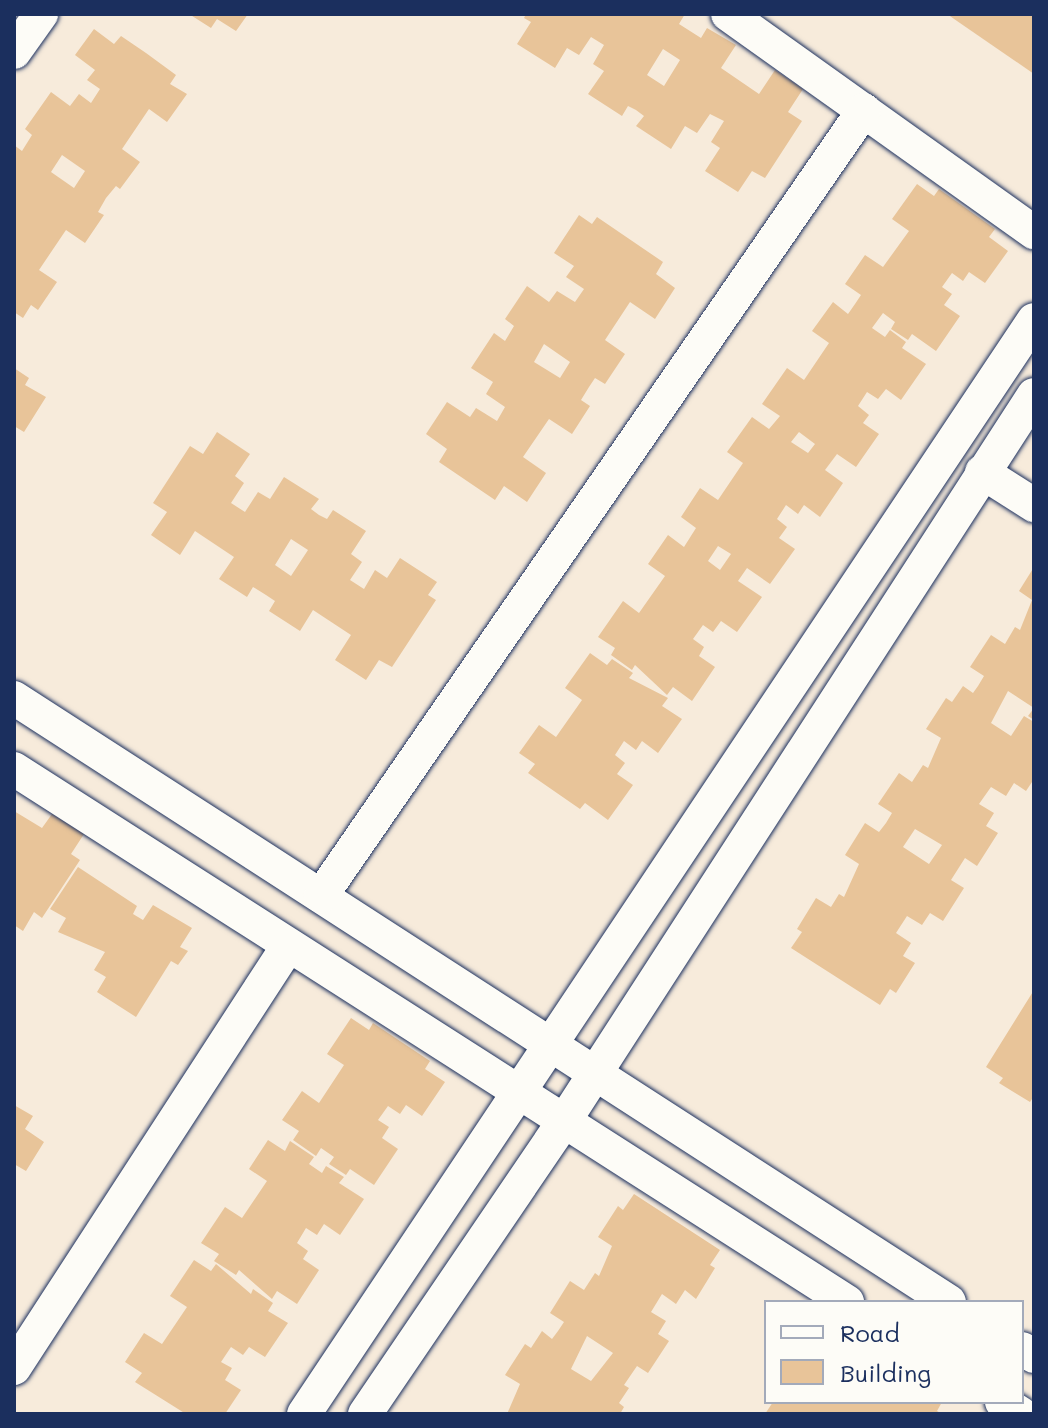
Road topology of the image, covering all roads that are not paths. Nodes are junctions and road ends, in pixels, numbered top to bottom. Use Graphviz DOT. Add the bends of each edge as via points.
graph roads {
  1 [pos="41,14"];
  2 [pos="728,14"];
  3 [pos="14,52"];
  4 [pos="864,110"];
  5 [pos="1034,232"];
  6 [pos="1034,320"];
  7 [pos="1030,409"];
  8 [pos="982,472"];
  9 [pos="1034,505"];
  10 [pos="14,698"];
  11 [pos="14,769"];
  12 [pos="321,896"];
  13 [pos="288,946"];
  14 [pos="548,1047"];
  15 [pos="593,1077"];
  16 [pos="519,1096"];
  17 [pos="563,1123"];
  18 [pos="844,1300"];
  19 [pos="946,1300"];
  20 [pos="14,1368"];
  21 [pos="304,1414"];
  22 [pos="365,1414"];
  1 -- 3 [label="street"];
  2 -- 4 [label="street"];
  4 -- 5 [label="street"];
  4 -- 12 [label="street"];
  6 -- 14 [label="street"];
  7 -- 8 [label="street"];
  8 -- 9 [label="street"];
  8 -- 15 [label="street"];
  10 -- 12 [label="street"];
  11 -- 13 [label="street"];
  12 -- 14 [label="street"];
  13 -- 16 [label="street"];
  13 -- 20 [label="street"];
  14 -- 15 [label="street"];
  14 -- 16 [label="street"];
  15 -- 17 [label="street"];
  15 -- 19 [label="street"];
  16 -- 17 [label="street"];
  16 -- 21 [label="street"];
  17 -- 18 [label="street"];
  17 -- 22 [label="street"];
}
